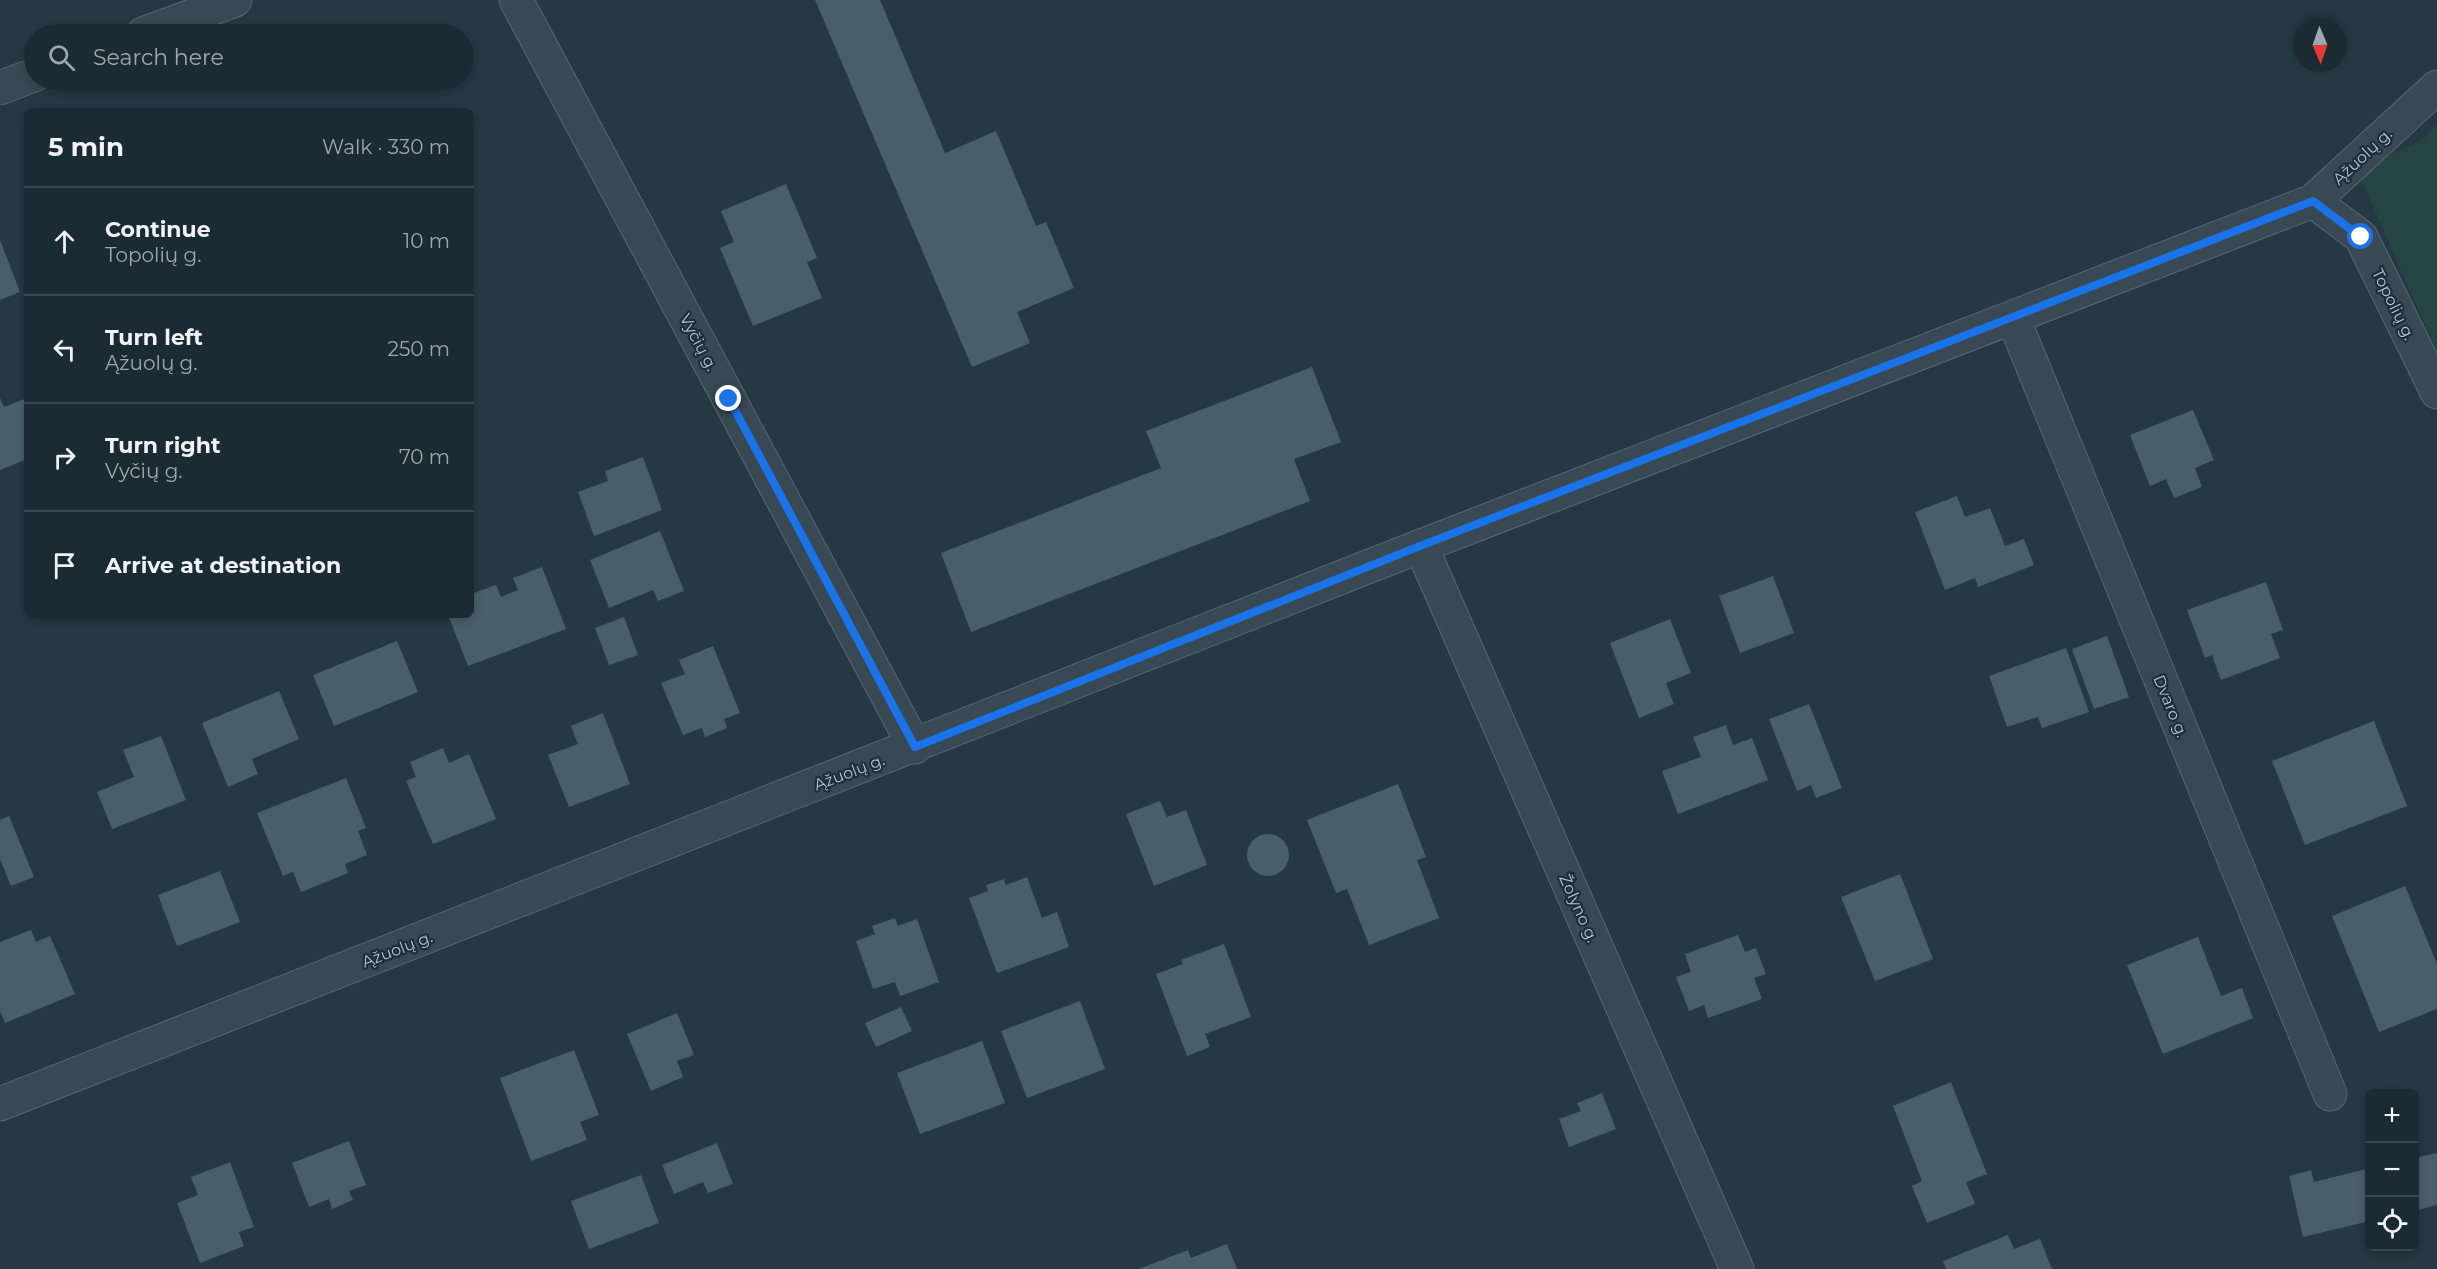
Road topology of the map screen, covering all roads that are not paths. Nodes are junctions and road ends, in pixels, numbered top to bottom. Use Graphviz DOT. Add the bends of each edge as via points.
graph roads {
  1 [pos="235,0"];
  2 [pos="516,0"];
  3 [pos="170,24"];
  4 [pos="24,79"];
  5 [pos="2437,87"];
  6 [pos="0,88"];
  7 [pos="2313,201"];
  8 [pos="2013,318"];
  9 [pos="2437,392"];
  10 [pos="1420,546"];
  11 [pos="915,747"];
  12 [pos="2330,1094"];
  13 [pos="0,1104"];
  14 [pos="1737,1269"];
  1 -- 3 [label="street"];
  2 -- 11 [label="street, Vyčių g."];
  4 -- 6 [label="street"];
  5 -- 7 [label="street, Ąžuolų g."];
  7 -- 8 [label="street, Ąžuolų g."];
  7 -- 9 [label="street, Topolių g." via="2361,237"];
  8 -- 10 [label="street, Ąžuolų g."];
  8 -- 12 [label="street, Dvaro g."];
  10 -- 11 [label="street, Ąžuolų g."];
  10 -- 14 [label="street, Žolyno g."];
  11 -- 13 [label="street, Ąžuolų g."];
}
